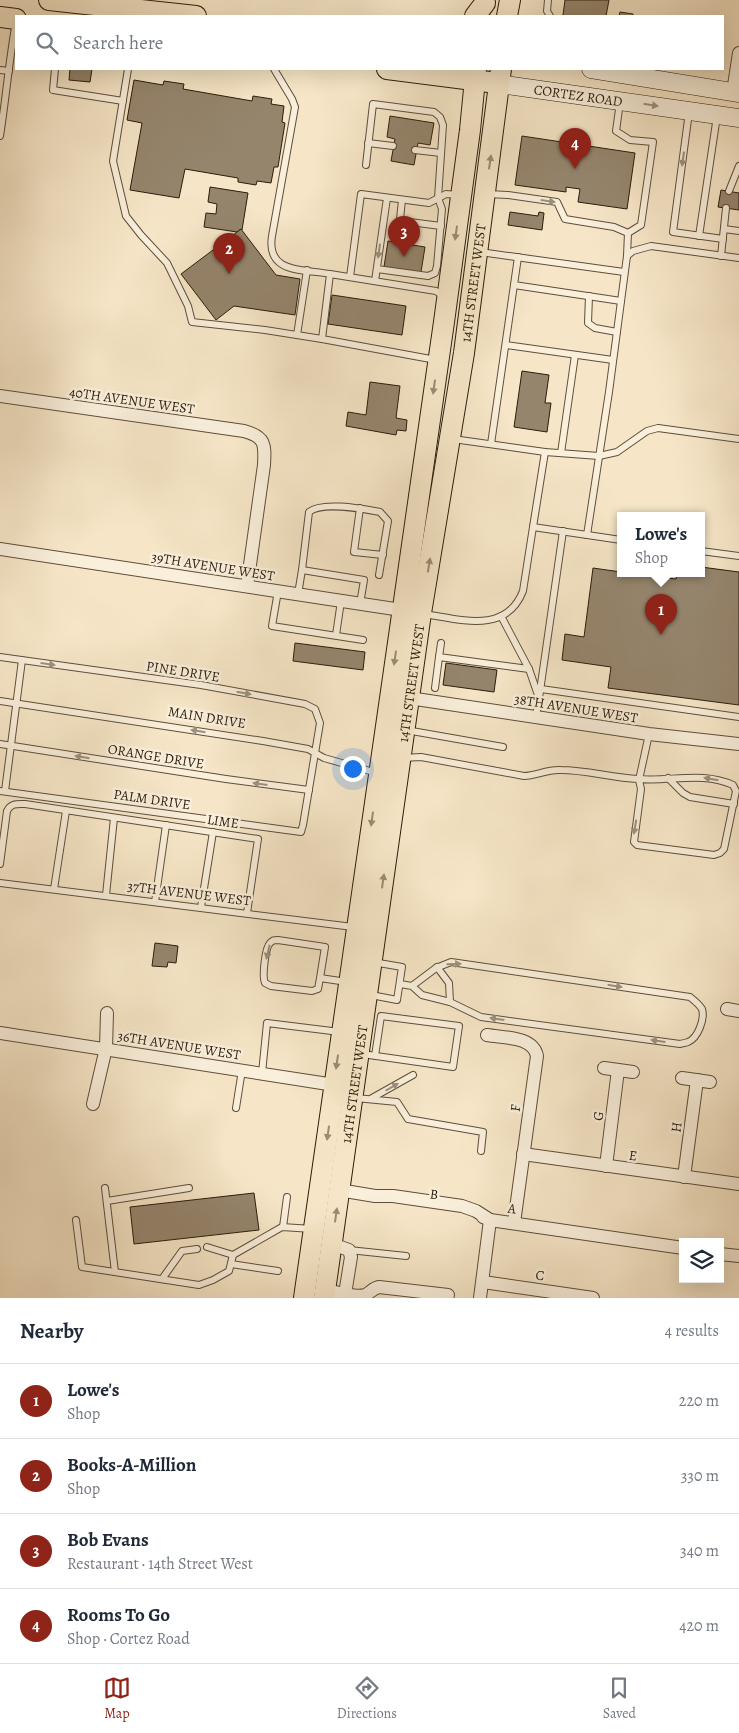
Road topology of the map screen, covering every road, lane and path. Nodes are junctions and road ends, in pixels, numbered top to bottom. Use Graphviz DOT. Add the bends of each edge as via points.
graph roads {
  1 [pos="49,0"];
  2 [pos="510,0"];
  3 [pos="548,0"];
  4 [pos="190,15"];
  5 [pos="507,15"];
  6 [pos="549,15"];
  7 [pos="0,17"];
  8 [pos="15,21"];
  9 [pos="15,28"];
  10 [pos="739,57"];
  11 [pos="0,70"];
  12 [pos="54,70"];
  13 [pos="128,70"];
  14 [pos="275,70"];
  15 [pos="402,70"];
  16 [pos="597,70"];
  17 [pos="9,71"];
  18 [pos="476,75"];
  19 [pos="500,76"];
  20 [pos="736,93"];
  21 [pos="123,100"];
  22 [pos="620,101"];
  23 [pos="690,111"];
  24 [pos="717,115"];
  25 [pos="739,118"];
  26 [pos="0,136"];
  27 [pos="368,143"];
  28 [pos="393,146"];
  29 [pos="416,150"];
  30 [pos="441,153"];
  31 [pos="366,165"];
  32 [pos="739,166"];
  33 [pos="729,191"];
  34 [pos="486,194"];
  35 [pos="461,196"];
  36 [pos="387,198"];
  37 [pos="438,198"];
  38 [pos="402,200"];
  39 [pos="726,208"];
  40 [pos="441,226"];
  41 [pos="724,229"];
  42 [pos="739,231"];
  43 [pos="628,233"];
  44 [pos="699,236"];
  45 [pos="722,239"];
  46 [pos="478,252"];
  47 [pos="627,256"];
  48 [pos="721,256"];
  49 [pos="518,257"];
  50 [pos="739,258"];
  51 [pos="377,269"];
  52 [pos="307,270"];
  53 [pos="624,272"];
  54 [pos="330,274"];
  55 [pos="350,277"];
  56 [pos="375,281"];
  57 [pos="514,285"];
  58 [pos="589,296"];
  59 [pos="446,298"];
  60 [pos="621,300"];
  61 [pos="617,332"];
  62 [pos="296,334"];
  63 [pos="322,339"];
  64 [pos="506,345"];
  65 [pos="575,355"];
  66 [pos="438,360"];
  67 [pos="613,360"];
  68 [pos="0,396"];
  69 [pos="455,407"];
  70 [pos="450,438"];
  71 [pos="739,439"];
  72 [pos="491,444"];
  73 [pos="545,452"];
  74 [pos="561,453"];
  75 [pos="599,456"];
  76 [pos="360,508"];
  77 [pos="533,527"];
  78 [pos="563,531"];
  79 [pos="587,535"];
  80 [pos="617,539"];
  81 [pos="0,549"];
  82 [pos="705,552"];
  83 [pos="383,555"];
  84 [pos="739,556"];
  85 [pos="302,570"];
  86 [pos="379,575"];
  87 [pos="247,586"];
  88 [pos="278,591"];
  89 [pos="298,594"];
  90 [pos="341,601"];
  91 [pos="360,604"];
  92 [pos="412,612"];
  93 [pos="501,616"];
  94 [pos="336,635"];
  95 [pos="363,640"];
  96 [pos="440,643"];
  97 [pos="0,657"];
  98 [pos="439,658"];
  99 [pos="22,660"];
  100 [pos="529,669"];
  101 [pos="435,688"];
  102 [pos="541,689"];
  103 [pos="409,698"];
  104 [pos="540,698"];
  105 [pos="0,701"];
  106 [pos="16,703"];
  107 [pos="536,717"];
  108 [pos="739,717"];
  109 [pos="405,730"];
  110 [pos="649,734"];
  111 [pos="0,744"];
  112 [pos="739,744"];
  113 [pos="11,746"];
  114 [pos="504,747"];
  115 [pos="314,753"];
  116 [pos="401,758"];
  117 [pos="378,773"];
  118 [pos="668,778"];
  119 [pos="639,780"];
  120 [pos="309,790"];
  121 [pos="2,791"];
  122 [pos="734,804"];
  123 [pos="66,811"];
  124 [pos="114,818"];
  125 [pos="166,825"];
  126 [pos="2,831"];
  127 [pos="213,832"];
  128 [pos="301,832"];
  129 [pos="0,864"];
  130 [pos="0,883"];
  131 [pos="54,889"];
  132 [pos="106,896"];
  133 [pos="155,902"];
  134 [pos="201,907"];
  135 [pos="247,913"];
  136 [pos="366,928"];
  137 [pos="372,962"];
  138 [pos="437,967"];
  139 [pos="320,978"];
  140 [pos="348,982"];
  141 [pos="400,984"];
  142 [pos="412,986"];
  143 [pos="367,995"];
  144 [pos="450,1002"];
  145 [pos="107,1013"];
  146 [pos="342,1032"];
  147 [pos="0,1033"];
  148 [pos="487,1035"];
  149 [pos="106,1048"];
  150 [pos="367,1055"];
  151 [pos="432,1065"];
  152 [pos="604,1068"];
  153 [pos="423,1069"];
  154 [pos="242,1070"];
  155 [pos="618,1070"];
  156 [pos="633,1072"];
  157 [pos="262,1073"];
  158 [pos="413,1075"];
  159 [pos="682,1078"];
  160 [pos="353,1092"];
  161 [pos="92,1104"];
  162 [pos="236,1108"];
  163 [pos="481,1152"];
  164 [pos="524,1154"];
  165 [pos="606,1166"];
  166 [pos="684,1177"];
  167 [pos="739,1184"];
  168 [pos="105,1188"];
  169 [pos="189,1188"];
  170 [pos="339,1190"];
  171 [pos="287,1197"];
  172 [pos="107,1201"];
  173 [pos="76,1220"];
  174 [pos="490,1220"];
  175 [pos="514,1223"];
  176 [pos="283,1227"];
  177 [pos="313,1229"];
  178 [pos="207,1247"];
  179 [pos="341,1247"];
  180 [pos="679,1247"];
  181 [pos="197,1249"];
  182 [pos="724,1254"];
  183 [pos="233,1255"];
  184 [pos="406,1256"];
  185 [pos="739,1256"];
  186 [pos="231,1264"];
  187 [pos="278,1271"];
  188 [pos="116,1272"];
  189 [pos="162,1279"];
  190 [pos="483,1282"];
  191 [pos="325,1294"];
  192 [pos="345,1294"];
  193 [pos="448,1295"];
  194 [pos="304,1298"];
  195 [pos="480,1298"];
  196 [pos="594,1298"];
  1 -- 4 [label="main road" via="135,6"];
  2 -- 5 [label="main road"];
  3 -- 6 [label="lane"];
  7 -- 8 [label="main road"];
  9 -- 17 [label="lane"];
  10 -- 20 [label="street"];
  11 -- 17 [label="lane"];
  12 -- 21 [label="lane" via="53,90"];
  13 -- 21 [label="lane"];
  14 -- 52 [label="lane" via="295,107 271,250 275,260 283,266"];
  15 -- 18 [label="main road, CORTEZ ROAD"];
  16 -- 20 [label="main road, CORTEZ ROAD"];
  17 -- 26 [label="lane"];
  18 -- 19 [label="main road, CORTEZ ROAD"];
  18 -- 35 [label="main road, 14TH STREET WEST"];
  19 -- 22 [label="main road, CORTEZ ROAD"];
  34 -- 19 [label="main road, 14TH STREET WEST, one-way"];
  21 -- 62 [label="lane" via="114,161 126,216 167,263 188,306 192,322"];
  22 -- 23 [label="main road, CORTEZ ROAD, one-way"];
  22 -- 43 [label="lane" via="616,131 630,140 653,142 641,225"];
  23 -- 24 [label="main road, CORTEZ ROAD"];
  23 -- 44 [label="lane, one-way" via="673,232"];
  24 -- 25 [label="main road, CORTEZ ROAD"];
  24 -- 44 [label="lane"];
  27 -- 28 [label="lane"];
  27 -- 30 [label="lane" via="373,104 434,112 443,125"];
  27 -- 31 [label="lane"];
  29 -- 30 [label="lane"];
  30 -- 37 [label="lane"];
  32 -- 33 [label="lane"];
  34 -- 43 [label="lane, one-way" via="557,202 565,219"];
  34 -- 46 [label="main road, 14TH STREET WEST"];
  35 -- 37 [label="lane" via="446,194"];
  35 -- 59 [label="main road, 14TH STREET WEST, one-way"];
  36 -- 38 [label="lane"];
  36 -- 51 [label="lane, one-way"];
  36 -- 55 [label="lane" via="361,194"];
  37 -- 38 [label="lane" via="428,203"];
  37 -- 40 [label="lane" via="442,209"];
  38 -- 40 [label="lane" via="400,219"];
  39 -- 41 [label="lane"];
  40 -- 51 [label="lane" via="435,273 428,276"];
  41 -- 42 [label="lane"];
  41 -- 45 [label="lane"];
  43 -- 47 [label="lane"];
  44 -- 45 [label="lane"];
  45 -- 48 [label="lane"];
  46 -- 49 [label="lane"];
  46 -- 69 [label="main road, 14TH STREET WEST"];
  47 -- 48 [label="lane" via="638,248 651,246"];
  47 -- 53 [label="lane"];
  48 -- 50 [label="lane"];
  49 -- 53 [label="lane"];
  49 -- 57 [label="lane"];
  51 -- 56 [label="lane"];
  52 -- 54 [label="lane"];
  52 -- 62 [label="lane"];
  53 -- 60 [label="lane"];
  54 -- 55 [label="lane"];
  54 -- 63 [label="lane"];
  55 -- 56 [label="lane"];
  56 -- 59 [label="lane" via="436,291"];
  57 -- 58 [label="lane"];
  57 -- 64 [label="lane"];
  58 -- 60 [label="lane"];
  58 -- 61 [label="lane" via="588,323 595,328"];
  59 -- 66 [label="main road, 14TH STREET WEST"];
  59 -- 69 [label="main road" via="459,312"];
  60 -- 61 [label="lane"];
  61 -- 67 [label="lane"];
  62 -- 63 [label="lane"];
  63 -- 66 [label="lane"];
  64 -- 65 [label="lane"];
  64 -- 72 [label="lane"];
  65 -- 67 [label="lane"];
  65 -- 74 [label="lane"];
  66 -- 92 [label="main road, 14TH STREET WEST, one-way"];
  67 -- 75 [label="lane"];
  68 -- 87 [label="street, 40TH AVENUE WEST" via="244,431 259,437 264,445 264,465"];
  69 -- 70 [label="main road, 14TH STREET WEST"];
  70 -- 72 [label="lane"];
  92 -- 70 [label="main road, 14TH STREET WEST, one-way"];
  71 -- 75 [label="lane" via="658,428 647,431 617,452"];
  72 -- 73 [label="lane"];
  73 -- 74 [label="lane"];
  73 -- 77 [label="lane"];
  74 -- 75 [label="lane"];
  75 -- 79 [label="lane"];
  76 -- 83 [label="lane" via="380,512 388,520"];
  76 -- 83 [label="lane" via="354,552"];
  76 -- 85 [label="lane" via="317,506 309,512"];
  77 -- 78 [label="lane"];
  77 -- 93 [label="lane" via="523,591 516,604"];
  78 -- 79 [label="lane"];
  78 -- 102 [label="lane"];
  79 -- 80 [label="lane"];
  81 -- 87 [label="street, 39TH AVENUE WEST"];
  82 -- 84 [label="lane"];
  83 -- 86 [label="lane"];
  85 -- 89 [label="lane"];
  85 -- 91 [label="lane" via="364,580"];
  87 -- 88 [label="street, 39TH AVENUE WEST"];
  88 -- 89 [label="street, 39TH AVENUE WEST"];
  88 -- 94 [label="lane" via="272,626"];
  89 -- 90 [label="street, 39TH AVENUE WEST"];
  90 -- 91 [label="street, 39TH AVENUE WEST"];
  90 -- 94 [label="lane"];
  91 -- 92 [label="street, 39TH AVENUE WEST"];
  92 -- 93 [label="lane" via="478,622"];
  92 -- 103 [label="main road, 14TH STREET WEST"];
  92 -- 117 [label="main road, 14TH STREET WEST, one-way"];
  93 -- 100 [label="lane"];
  94 -- 95 [label="lane"];
  96 -- 98 [label="lane"];
  97 -- 99 [label="lane, PINE DRIVE"];
  98 -- 100 [label="lane"];
  98 -- 101 [label="lane"];
  99 -- 106 [label="lane"];
  99 -- 115 [label="lane, PINE DRIVE, one-way" via="308,705 317,712 320,723"];
  100 -- 104 [label="lane"];
  102 -- 104 [label="lane"];
  102 -- 108 [label="lane"];
  103 -- 107 [label="street, 38TH AVENUE WEST"];
  103 -- 109 [label="main road, 14TH STREET WEST"];
  104 -- 107 [label="lane"];
  105 -- 106 [label="lane, MAIN DRIVE"];
  106 -- 113 [label="lane"];
  115 -- 106 [label="lane, MAIN DRIVE, one-way" via="308,749 263,741"];
  107 -- 110 [label="street, 38TH AVENUE WEST"];
  109 -- 114 [label="lane"];
  109 -- 116 [label="main road, 14TH STREET WEST"];
  110 -- 112 [label="street, 38TH AVENUE WEST"];
  110 -- 119 [label="lane"];
  111 -- 113 [label="lane, ORANGE DRIVE"];
  120 -- 113 [label="lane, ORANGE DRIVE, one-way"];
  113 -- 121 [label="lane"];
  115 -- 117 [label="lane, MAIN DRIVE"];
  115 -- 120 [label="lane, PINE DRIVE"];
  116 -- 117 [label="street"];
  116 -- 119 [label="lane" via="421,757 524,776 563,770"];
  136 -- 116 [label="main road, 14TH STREET WEST, one-way"];
  117 -- 136 [label="main road, 14TH STREET WEST, one-way"];
  118 -- 119 [label="lane"];
  118 -- 122 [label="lane" via="690,797"];
  122 -- 118 [label="lane, one-way" via="736,790 728,783 705,777"];
  119 -- 122 [label="lane, one-way" via="641,789 633,838 637,845 714,855 720,853 724,849"];
  120 -- 128 [label="lane, PINE DRIVE"];
  121 -- 128 [label="lane, PALM DRIVE"];
  123 -- 124 [label="lane, LIME"];
  123 -- 126 [label="lane, LIME" via="25,804 11,805"];
  123 -- 131 [label="lane"];
  124 -- 125 [label="lane, LIME"];
  124 -- 132 [label="lane"];
  125 -- 127 [label="lane, LIME"];
  125 -- 133 [label="lane"];
  126 -- 129 [label="lane"];
  127 -- 134 [label="lane"];
  127 -- 135 [label="lane, LIME" via="258,839"];
  130 -- 131 [label="lane, 37TH AVENUE WEST"];
  131 -- 132 [label="lane, 37TH AVENUE WEST"];
  132 -- 133 [label="lane, 37TH AVENUE WEST"];
  133 -- 134 [label="lane, 37TH AVENUE WEST"];
  134 -- 135 [label="lane, 37TH AVENUE WEST"];
  135 -- 136 [label="lane, 37TH AVENUE WEST"];
  136 -- 137 [label="main road, 14TH STREET WEST"];
  136 -- 140 [label="main road, 14TH STREET WEST"];
  137 -- 141 [label="lane" via="402,968"];
  137 -- 143 [label="main road, 14TH STREET WEST"];
  138 -- 142 [label="lane"];
  138 -- 144 [label="lane" via="449,983"];
  138 -- 144 [label="lane, one-way" via="451,962 690,997 703,1011 695,1037 680,1044 481,1017"];
  139 -- 139 [label="lane, one-way" via="325,947 278,940 271,942 262,977 265,983 312,991 318,989"];
  139 -- 140 [label="lane"];
  140 -- 146 [label="main road, 14TH STREET WEST"];
  141 -- 142 [label="lane"];
  141 -- 143 [label="lane" via="397,1000"];
  142 -- 144 [label="lane" via="422,995"];
  143 -- 150 [label="main road, 14TH STREET WEST"];
  145 -- 149 [label="street"];
  146 -- 157 [label="lane" via="267,1023"];
  146 -- 160 [label="main road, 14TH STREET WEST, one-way"];
  147 -- 149 [label="street, 36TH AVENUE WEST"];
  148 -- 164 [label="street, F" via="528,1042 536,1050"];
  149 -- 154 [label="street, 36TH AVENUE WEST"];
  149 -- 161 [label="street"];
  150 -- 151 [label="lane"];
  150 -- 151 [label="lane" via="380,1016 459,1026 453,1067"];
  150 -- 160 [label="main road, 14TH STREET WEST"];
  151 -- 153 [label="lane"];
  152 -- 155 [label="street"];
  154 -- 157 [label="street, 36TH AVENUE WEST"];
  154 -- 162 [label="lane"];
  155 -- 156 [label="street"];
  155 -- 165 [label="street, G"];
  157 -- 160 [label="street, 36TH AVENUE WEST"];
  160 -- 158 [label="lane, one-way"];
  159 -- 166 [label="street, H" via="704,1081"];
  160 -- 163 [label="lane" via="397,1102 408,1119 483,1132"];
  160 -- 170 [label="main road, 14TH STREET WEST"];
  160 -- 177 [label="main road, 14TH STREET WEST, one-way"];
  164 -- 165 [label="street, E"];
  164 -- 175 [label="street, F"];
  165 -- 166 [label="street, E"];
  166 -- 167 [label="street, E"];
  168 -- 172 [label="lane"];
  169 -- 172 [label="lane"];
  170 -- 174 [label="street, A" via="462,1206"];
  179 -- 170 [label="main road, 14TH STREET WEST, one-way"];
  171 -- 176 [label="lane"];
  172 -- 188 [label="lane"];
  173 -- 188 [label="lane" via="82,1267"];
  174 -- 175 [label="street, A"];
  174 -- 190 [label="street"];
  175 -- 180 [label="street, A"];
  176 -- 177 [label="lane"];
  176 -- 183 [label="lane"];
  177 -- 194 [label="main road, 14TH STREET WEST"];
  178 -- 183 [label="lane"];
  179 -- 184 [label="lane"];
  179 -- 191 [label="main road, 14TH STREET WEST"];
  179 -- 192 [label="street" via="351,1257"];
  181 -- 189 [label="lane" via="182,1251"];
  182 -- 185 [label="street"];
  183 -- 186 [label="lane"];
  186 -- 187 [label="lane"];
  186 -- 189 [label="lane" via="229,1271 199,1285"];
  188 -- 189 [label="lane"];
  190 -- 195 [label="street"];
  190 -- 196 [label="street, C"];
  191 -- 192 [label="street"];
  192 -- 193 [label="street" via="359,1297 379,1287"];
}
